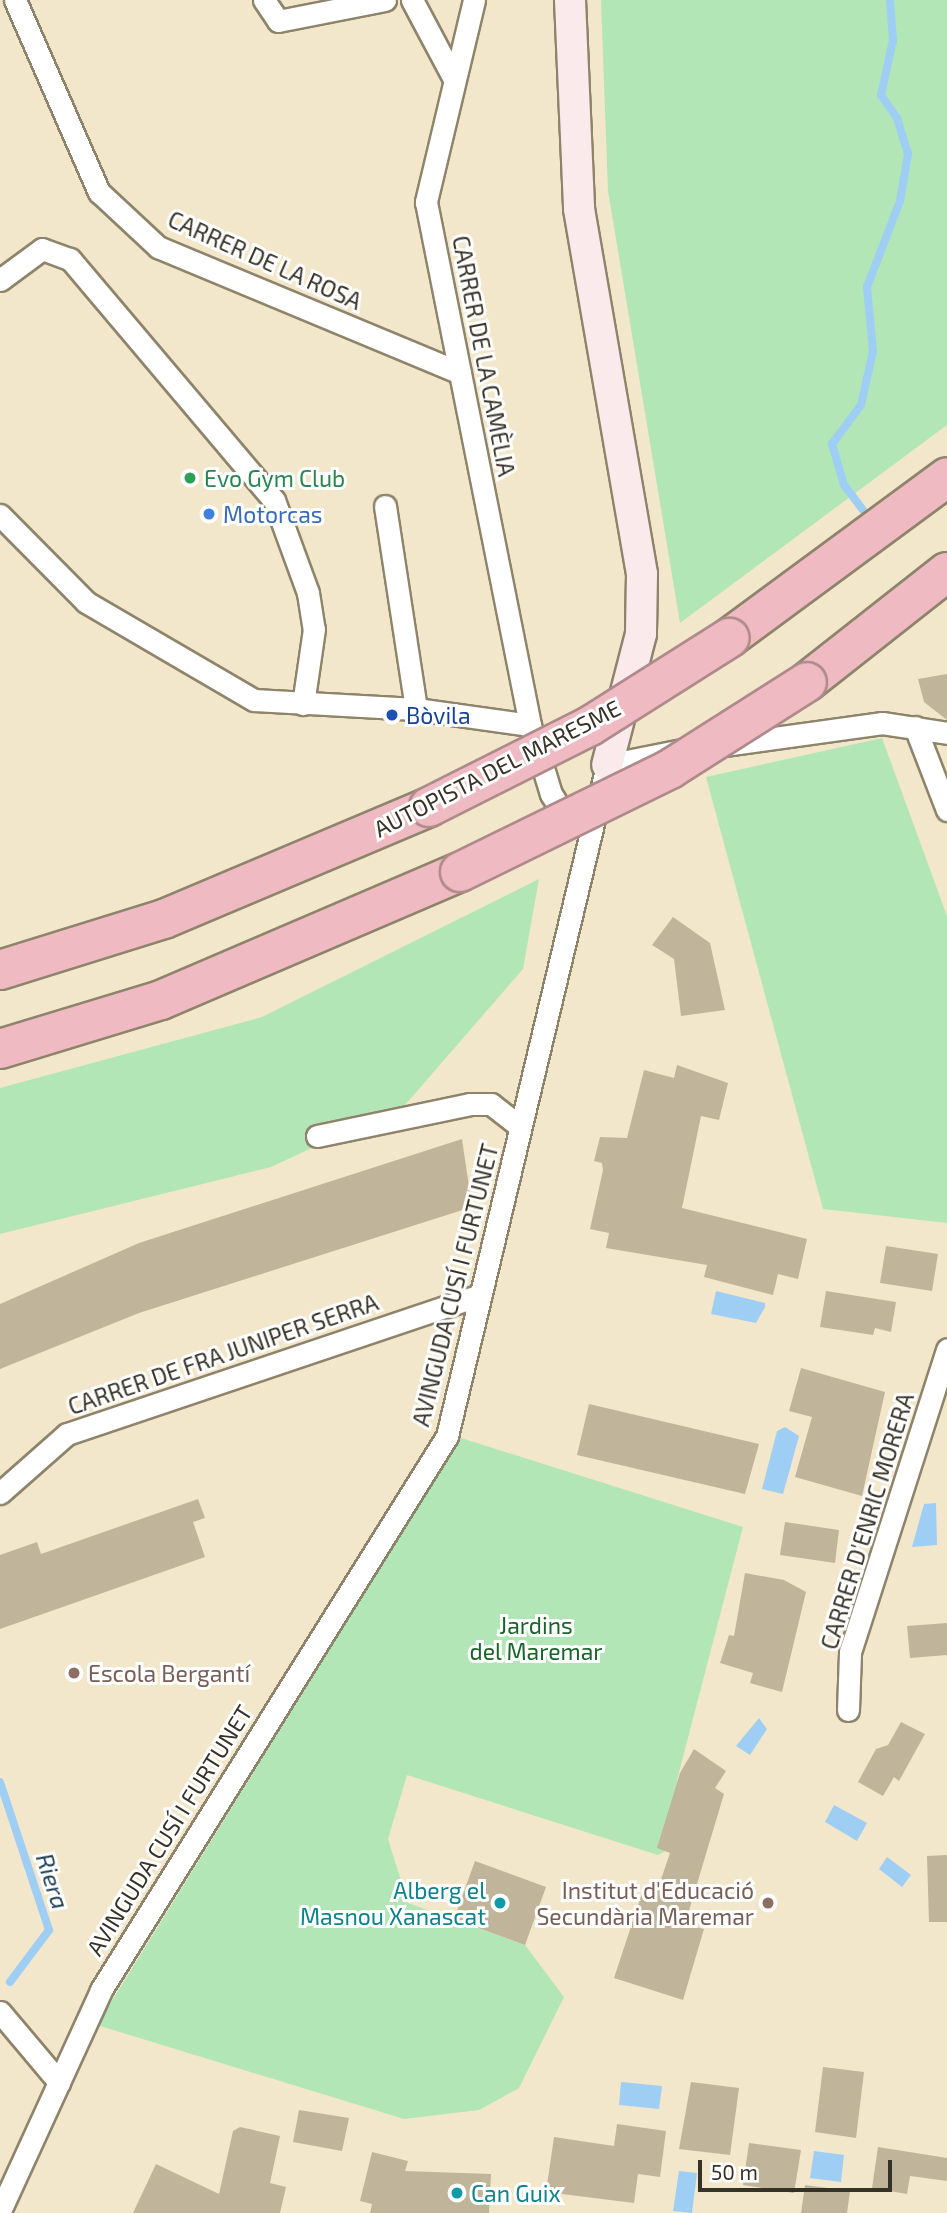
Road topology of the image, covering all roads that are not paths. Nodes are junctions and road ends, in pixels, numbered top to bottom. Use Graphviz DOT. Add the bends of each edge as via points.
graph roads {
  1 [pos="15,0"];
  2 [pos="264,0"];
  3 [pos="385,0"];
  4 [pos="412,0"];
  5 [pos="474,0"];
  6 [pos="570,0"];
  7 [pos="454,79"];
  8 [pos="0,280"];
  9 [pos="460,373"];
  10 [pos="947,477"];
  11 [pos="385,506"];
  12 [pos="0,515"];
  13 [pos="947,572"];
  14 [pos="293,703"];
  15 [pos="416,709"];
  16 [pos="530,725"];
  17 [pos="915,727"];
  18 [pos="947,733"];
  19 [pos="607,765"];
  20 [pos="947,810"];
  21 [pos="586,846"];
  22 [pos="0,970"];
  23 [pos="0,1049"];
  24 [pos="520,1127"];
  25 [pos="317,1136"];
  26 [pos="481,1295"];
  27 [pos="947,1349"];
  28 [pos="0,1493"];
  29 [pos="848,1710"];
  30 [pos="0,2012"];
  31 [pos="59,2082"];
  32 [pos="0,2211"];
  1 -- 9 [label="street, CARRER DE LA ROSA" via="99,192 158,247"];
  2 -- 3 [label="street" via="278,21"];
  4 -- 7 [label="street"];
  5 -- 7 [label="street, CARRER DE LA CAMÈLIA"];
  6 -- 19 [label="street" via="579,209 642,575 641,634"];
  7 -- 9 [label="street, CARRER DE LA CAMÈLIA" via="426,202"];
  8 -- 14 [label="street" via="41,249 70,259 274,500 308,593 314,629"];
  9 -- 16 [label="street, CARRER DE LA CAMÈLIA"];
  10 -- 22 [label="highway, AUTOPISTA DEL MARESME, bridge" via="729,638 590,726 429,807 164,919"];
  11 -- 15 [label="street"];
  12 -- 14 [label="street" via="86,602 254,700"];
  13 -- 23 [label="highway, bridge" via="807,682 670,769 460,872 161,1000"];
  14 -- 15 [label="street"];
  15 -- 16 [label="street"];
  16 -- 21 [label="street, CARRER DE LA CAMÈLIA" via="551,794"];
  17 -- 18 [label="street"];
  17 -- 19 [label="street" via="882,723"];
  17 -- 20 [label="street"];
  19 -- 21 [label="street, AVINGUDA CUSÍ I FURTUNET"];
  21 -- 24 [label="street, AVINGUDA CUSÍ I FURTUNET"];
  24 -- 25 [label="street" via="491,1104 470,1104"];
  24 -- 26 [label="street, AVINGUDA CUSÍ I FURTUNET"];
  26 -- 28 [label="street, CARRER DE FRA JUNIPER SERRA" via="67,1434"];
  26 -- 31 [label="street, AVINGUDA CUSÍ I FURTUNET" via="447,1436 101,1990"];
  27 -- 29 [label="street, CARRER D'ENRIC MORERA" via="850,1652"];
  30 -- 31 [label="street"];
  31 -- 32 [label="street, AVINGUDA CUSÍ I FURTUNET"];
}
